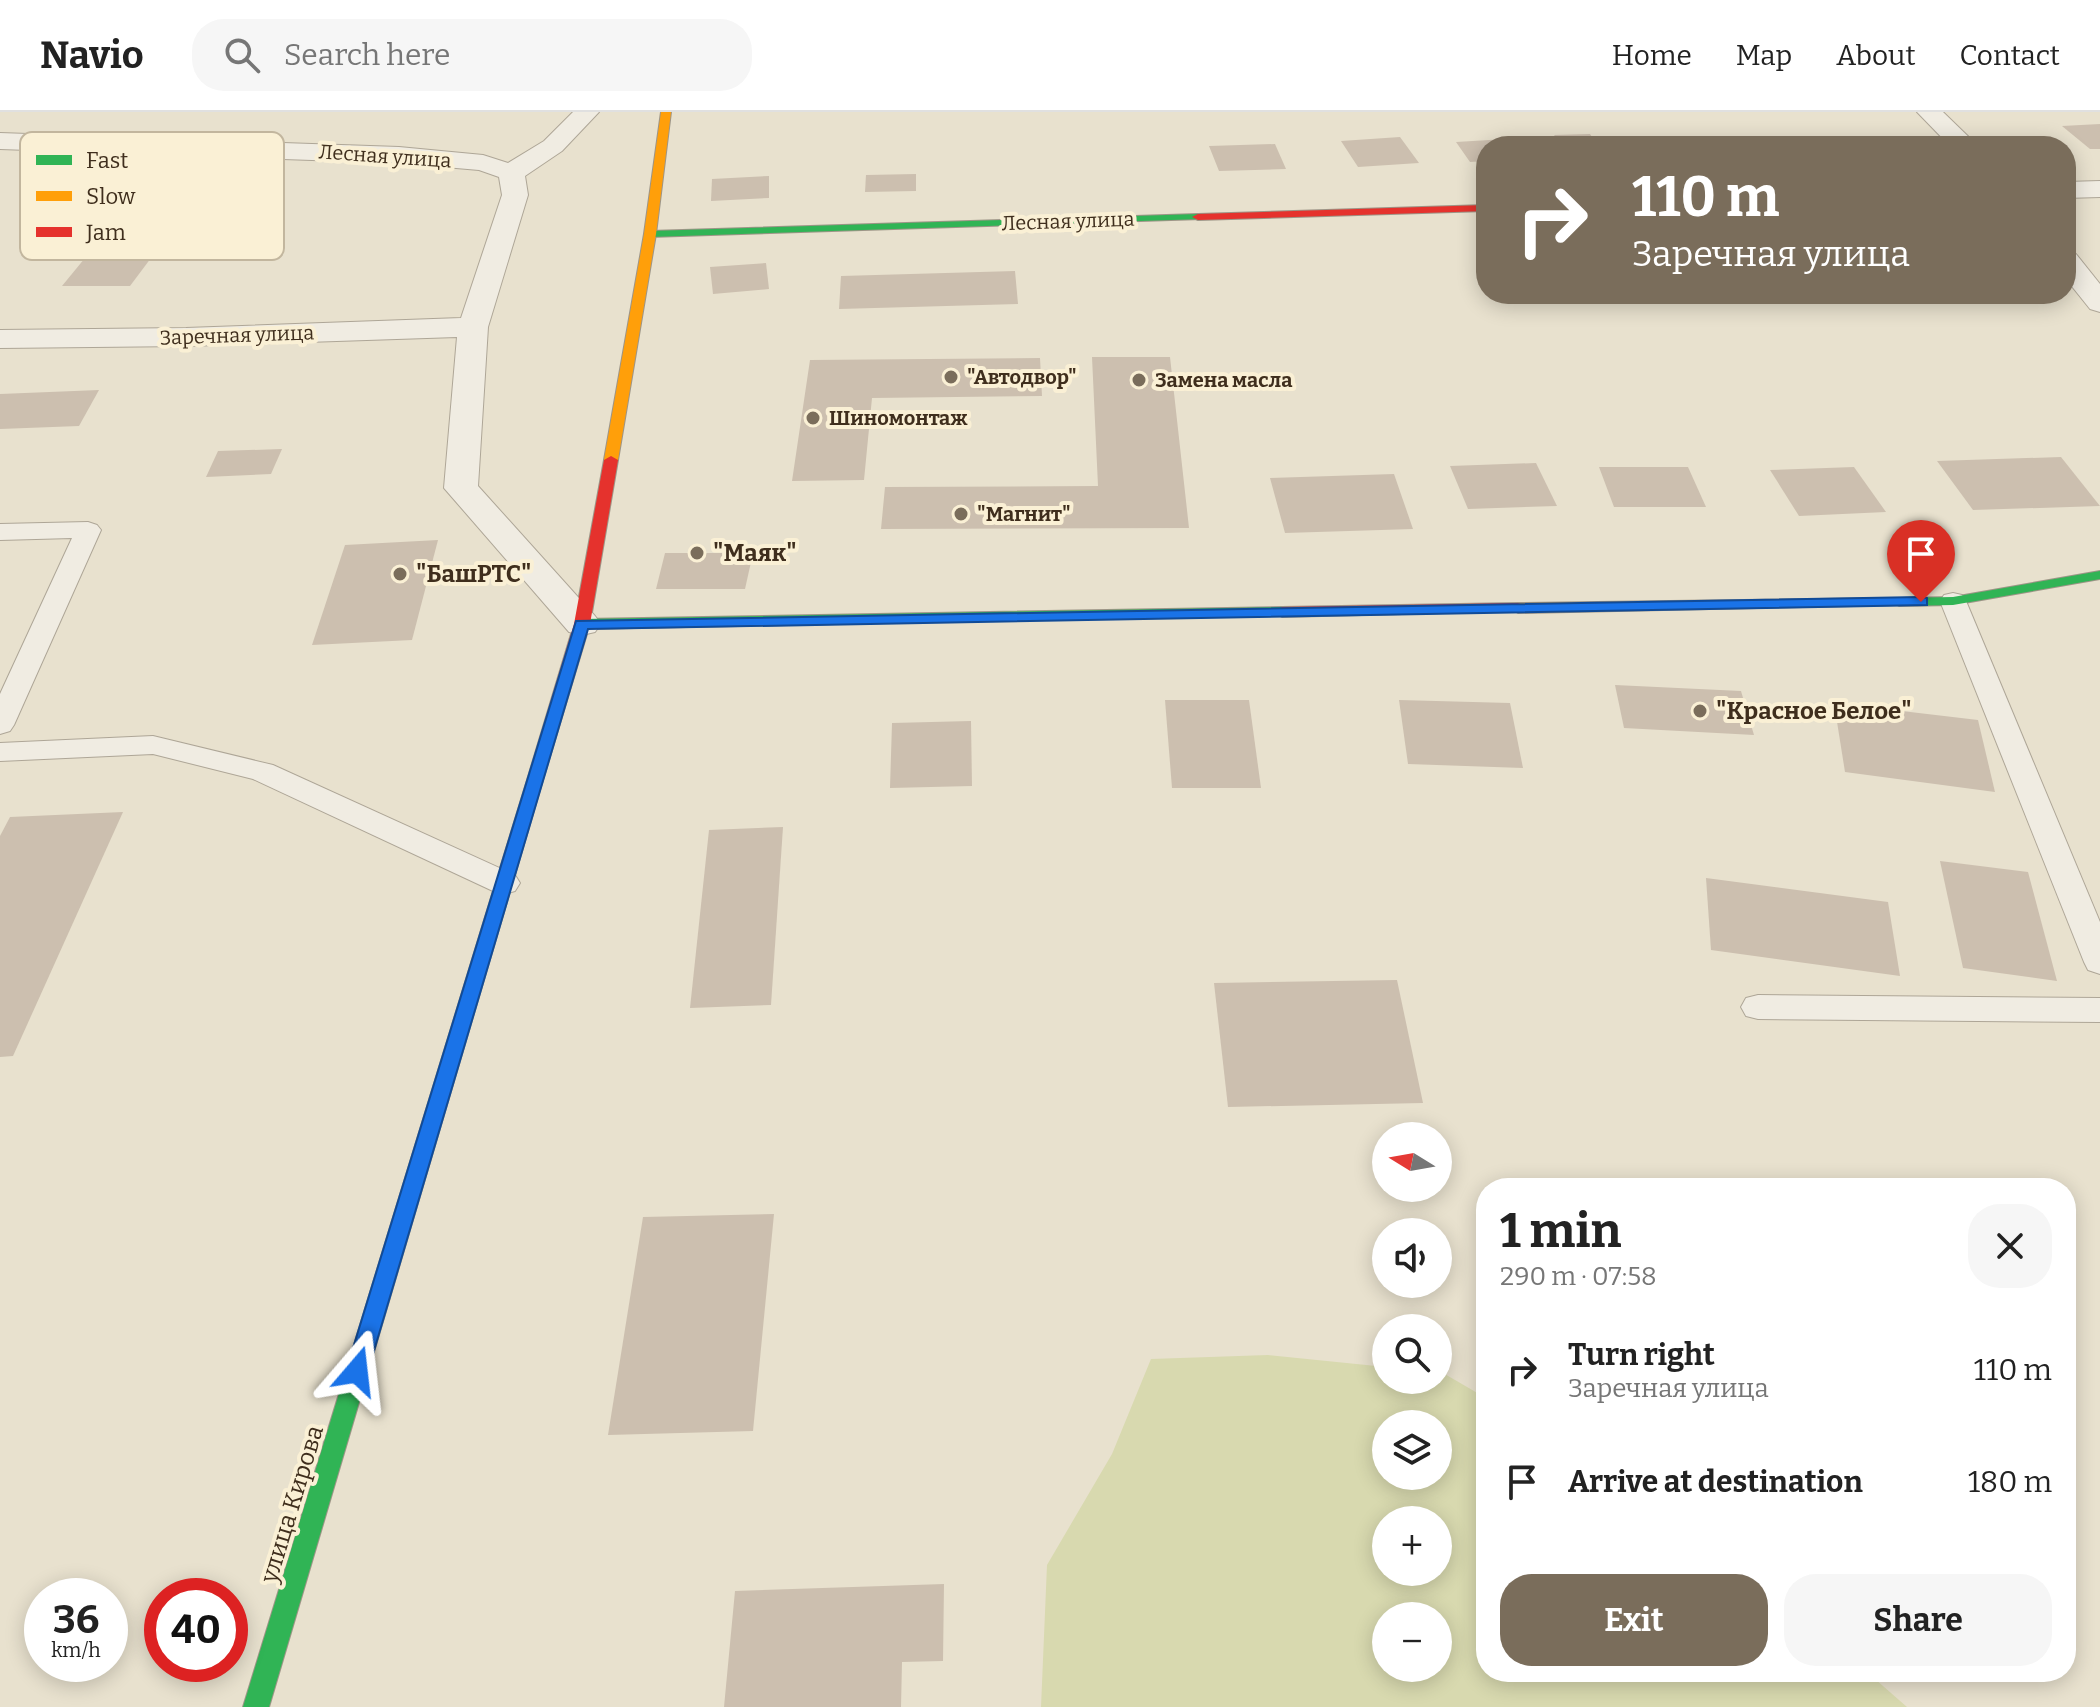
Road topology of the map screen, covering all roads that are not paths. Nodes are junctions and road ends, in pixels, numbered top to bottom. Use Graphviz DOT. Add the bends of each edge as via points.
graph roads {
  1 [pos="587,112"];
  2 [pos="666,112"];
  3 [pos="1929,112"];
  4 [pos="1954,136"];
  5 [pos="0,141"];
  6 [pos="20,142"];
  7 [pos="284,151"];
  8 [pos="511,173"];
  9 [pos="2100,189"];
  10 [pos="2076,190"];
  11 [pos="1476,208"];
  12 [pos="650,234"];
  13 [pos="2076,273"];
  14 [pos="2100,303"];
  15 [pos="473,327"];
  16 [pos="0,339"];
  17 [pos="0,532"];
  18 [pos="2100,575"];
  19 [pos="1953,601"];
  20 [pos="582,624"];
  21 [pos="0,725"];
  22 [pos="0,752"];
  23 [pos="504,883"];
  24 [pos="2100,962"];
  25 [pos="1758,1007"];
  26 [pos="2100,1010"];
  27 [pos="256,1707"];
  1 -- 8 [label="street" via="553,146"];
  2 -- 12 [label="street, улица Кирова"];
  3 -- 4 [label="street"];
  5 -- 6 [label="street, Лесная улица"];
  7 -- 8 [label="street, Лесная улица" via="483,163"];
  8 -- 15 [label="street" via="515,195"];
  9 -- 10 [label="street"];
  11 -- 12 [label="street, Лесная улица"];
  12 -- 20 [label="street, улица Кирова"];
  13 -- 14 [label="street"];
  15 -- 16 [label="street, Заречная улица"];
  15 -- 20 [label="street" via="461,488"];
  17 -- 21 [label="lane" via="88,530"];
  18 -- 19 [label="street"];
  19 -- 20 [label="street"];
  19 -- 24 [label="lane"];
  20 -- 23 [label="street, улица Кирова"];
  22 -- 23 [label="lane" via="153,745 263,772"];
  23 -- 27 [label="street, улица Кирова"];
  25 -- 26 [label="lane"];
}
